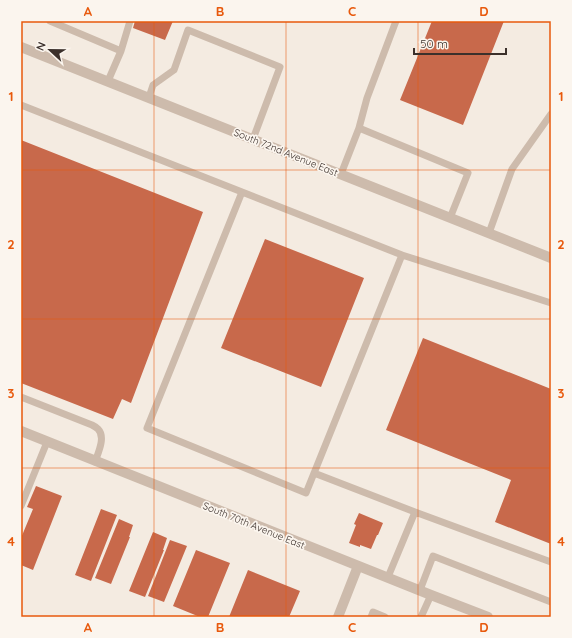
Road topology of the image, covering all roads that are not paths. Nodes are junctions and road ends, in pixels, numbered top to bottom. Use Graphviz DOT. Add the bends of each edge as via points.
graph roads {
  1 [pos="50,21"];
  2 [pos="130,21"];
  3 [pos="396,21"];
  4 [pos="21,46"];
  5 [pos="121,51"];
  6 [pos="108,81"];
  7 [pos="149,98"];
  8 [pos="21,105"];
  9 [pos="551,114"];
  10 [pos="359,128"];
  11 [pos="253,139"];
  12 [pos="341,174"];
  13 [pos="242,192"];
  14 [pos="450,218"];
  15 [pos="489,233"];
  16 [pos="402,255"];
  17 [pos="551,258"];
  18 [pos="551,303"];
  19 [pos="21,398"];
  20 [pos="21,431"];
  21 [pos="47,442"];
  22 [pos="95,462"];
  23 [pos="314,473"];
  24 [pos="21,506"];
  25 [pos="415,512"];
  26 [pos="551,562"];
  27 [pos="358,566"];
  28 [pos="388,577"];
  29 [pos="420,590"];
  30 [pos="431,595"];
  31 [pos="551,602"];
  32 [pos="338,617"];
  33 [pos="371,617"];
  34 [pos="385,617"];
  35 [pos="421,617"];
  36 [pos="488,617"];
  1 -- 5 [label="lane"];
  2 -- 5 [label="lane"];
  3 -- 10 [label="lane" via="367,98"];
  4 -- 6 [label="street, South 72nd Avenue East"];
  5 -- 6 [label="lane"];
  6 -- 7 [label="street, South 72nd Avenue East"];
  7 -- 11 [label="street, South 72nd Avenue East"];
  7 -- 11 [label="lane" via="153,85 174,70 188,30 280,66"];
  8 -- 13 [label="lane"];
  9 -- 15 [label="lane" via="512,169"];
  10 -- 12 [label="lane"];
  10 -- 14 [label="lane" via="468,172"];
  11 -- 12 [label="street, South 72nd Avenue East"];
  12 -- 14 [label="street, South 72nd Avenue East"];
  13 -- 16 [label="lane"];
  13 -- 23 [label="lane" via="147,428 306,493"];
  14 -- 15 [label="street, South 72nd Avenue East"];
  15 -- 17 [label="street, South 72nd Avenue East"];
  16 -- 18 [label="lane"];
  16 -- 23 [label="lane"];
  19 -- 22 [label="lane" via="99,430 102,436"];
  20 -- 21 [label="street, South 70th Avenue East"];
  21 -- 22 [label="street, South 70th Avenue East"];
  21 -- 24 [label="lane"];
  22 -- 27 [label="street, South 70th Avenue East"];
  23 -- 25 [label="lane"];
  25 -- 26 [label="lane"];
  25 -- 28 [label="lane"];
  27 -- 28 [label="street, South 70th Avenue East"];
  27 -- 32 [label="street"];
  28 -- 29 [label="street, South 70th Avenue East"];
  29 -- 30 [label="street, South 70th Avenue East"];
  29 -- 31 [label="lane" via="433,556"];
  30 -- 35 [label="lane"];
  30 -- 36 [label="street, South 70th Avenue East"];
  33 -- 34 [label="lane" via="373,612"];
}
